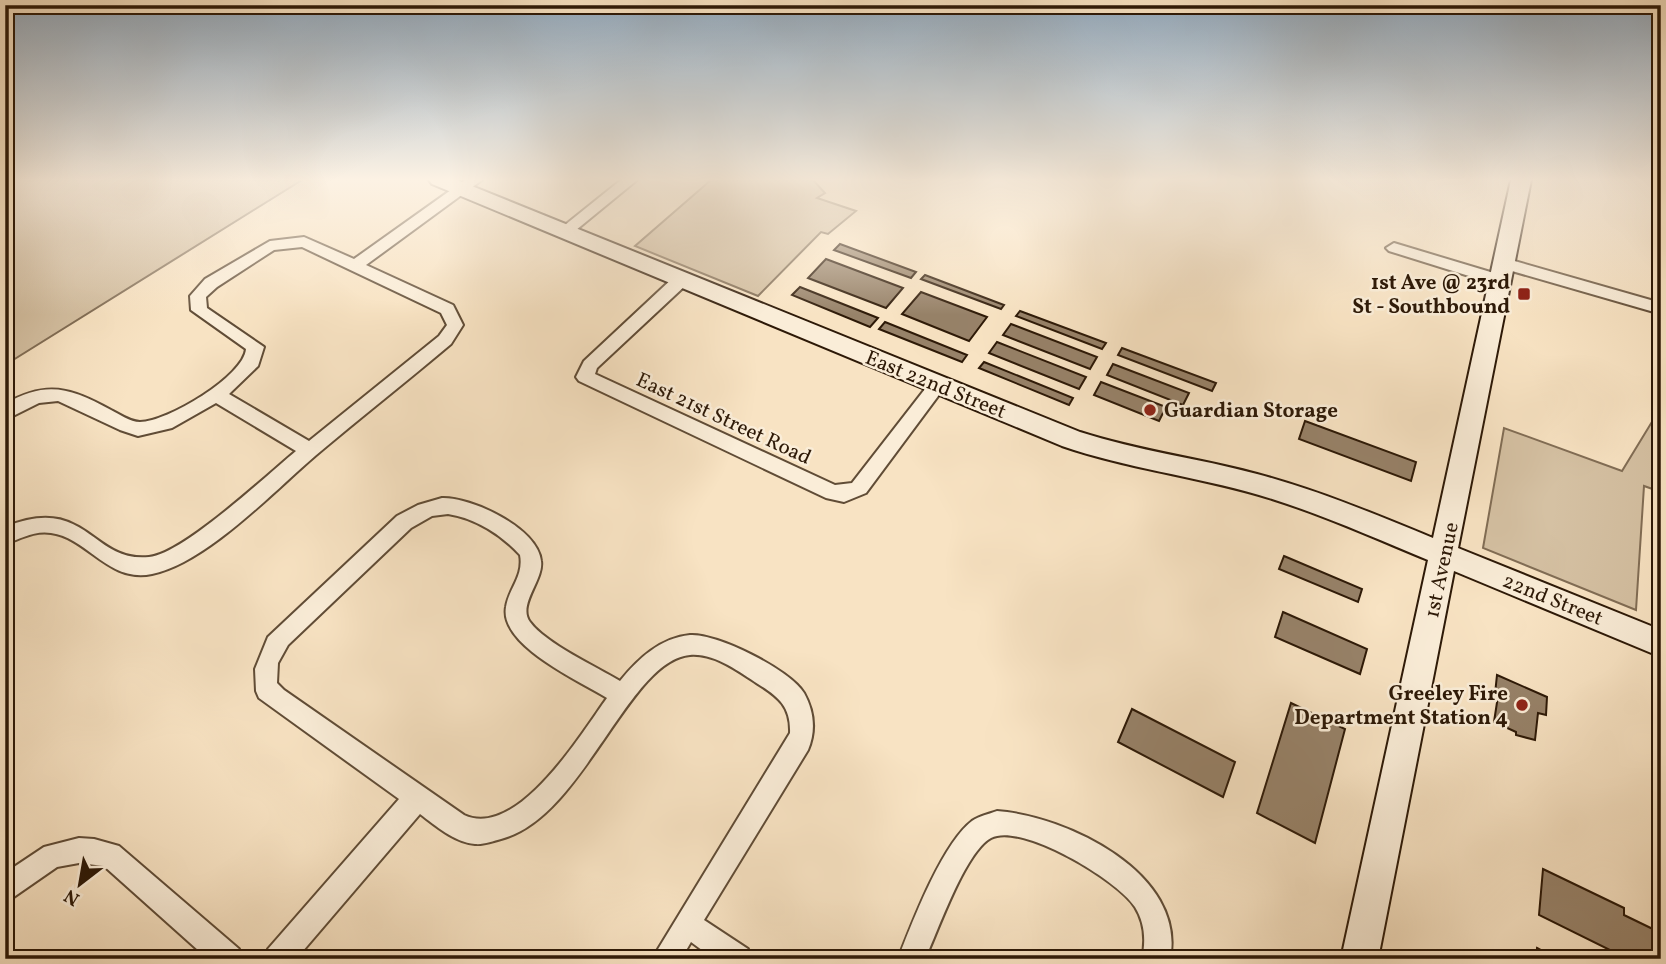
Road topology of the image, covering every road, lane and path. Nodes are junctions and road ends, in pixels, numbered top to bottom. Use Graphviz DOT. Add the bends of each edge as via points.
graph roads {
  1 [pos="413,225"];
  2 [pos="551,225"];
  3 [pos="574,225"];
  4 [pos="1512,225"];
  5 [pos="565,232"];
  6 [pos="1395,243"];
  7 [pos="356,265"];
  8 [pos="1503,271"];
  9 [pos="681,280"];
  10 [pos="1661,309"];
  11 [pos="938,384"];
  12 [pos="214,394"];
  13 [pos="5,414"];
  14 [pos="309,450"];
  15 [pos="850,491"];
  16 [pos="5,536"];
  17 [pos="1444,555"];
  18 [pos="1661,644"];
  19 [pos="624,696"];
  20 [pos="417,798"];
  21 [pos="5,890"];
  22 [pos="687,924"];
  23 [pos="229,959"];
  24 [pos="278,959"];
  25 [pos="665,959"];
  26 [pos="738,959"];
  27 [pos="911,959"];
  28 [pos="1156,959"];
  29 [pos="1359,959"];
  1 -- 7 [label="street"];
  2 -- 5 [label="street, East 22nd Street"];
  3 -- 5 [label="street"];
  4 -- 8 [label="street, 1st Avenue"];
  5 -- 9 [label="street, East 22nd Street"];
  6 -- 8 [label="street"];
  7 -- 12 [label="street" via="310,243 276,244 206,287 198,296 198,310 255,346 251,363"];
  7 -- 14 [label="street" via="446,309 454,328"];
  8 -- 10 [label="street"];
  8 -- 17 [label="street, 1st Avenue"];
  9 -- 11 [label="street, East 22nd Street"];
  9 -- 15 [label="street, East 21st Street Road" via="590,365 587,380 832,493"];
  11 -- 15 [label="street" via="859,488"];
  11 -- 17 [label="street, East 22nd Street" via="1107,451 1287,492"];
  12 -- 13 [label="street" via="176,419 142,429 126,426 65,394 37,398"];
  12 -- 14 [label="street"];
  14 -- 16 [label="street" via="215,528 154,565 132,567 118,562 55,525 34,524"];
  17 -- 18 [label="street, 22nd Street"];
  17 -- 29 [label="street, 1st Avenue"];
  19 -- 20 [label="street" via="519,823 477,833"];
  19 -- 20 [label="street" via="522,631 516,608 532,568 522,541 461,508 422,511 404,522 280,638 264,671 267,691"];
  19 -- 22 [label="street" via="670,648 705,646 786,688 803,716 800,742 792,759"];
  20 -- 24 [label="street"];
  21 -- 23 [label="street" via="41,861 59,853 81,848 110,855"];
  22 -- 25 [label="street"];
  22 -- 26 [label="street"];
  27 -- 28 [label="street" via="965,845 984,828 1014,822 1039,829 1121,873 1138,889 1152,911 1158,933"];
}
